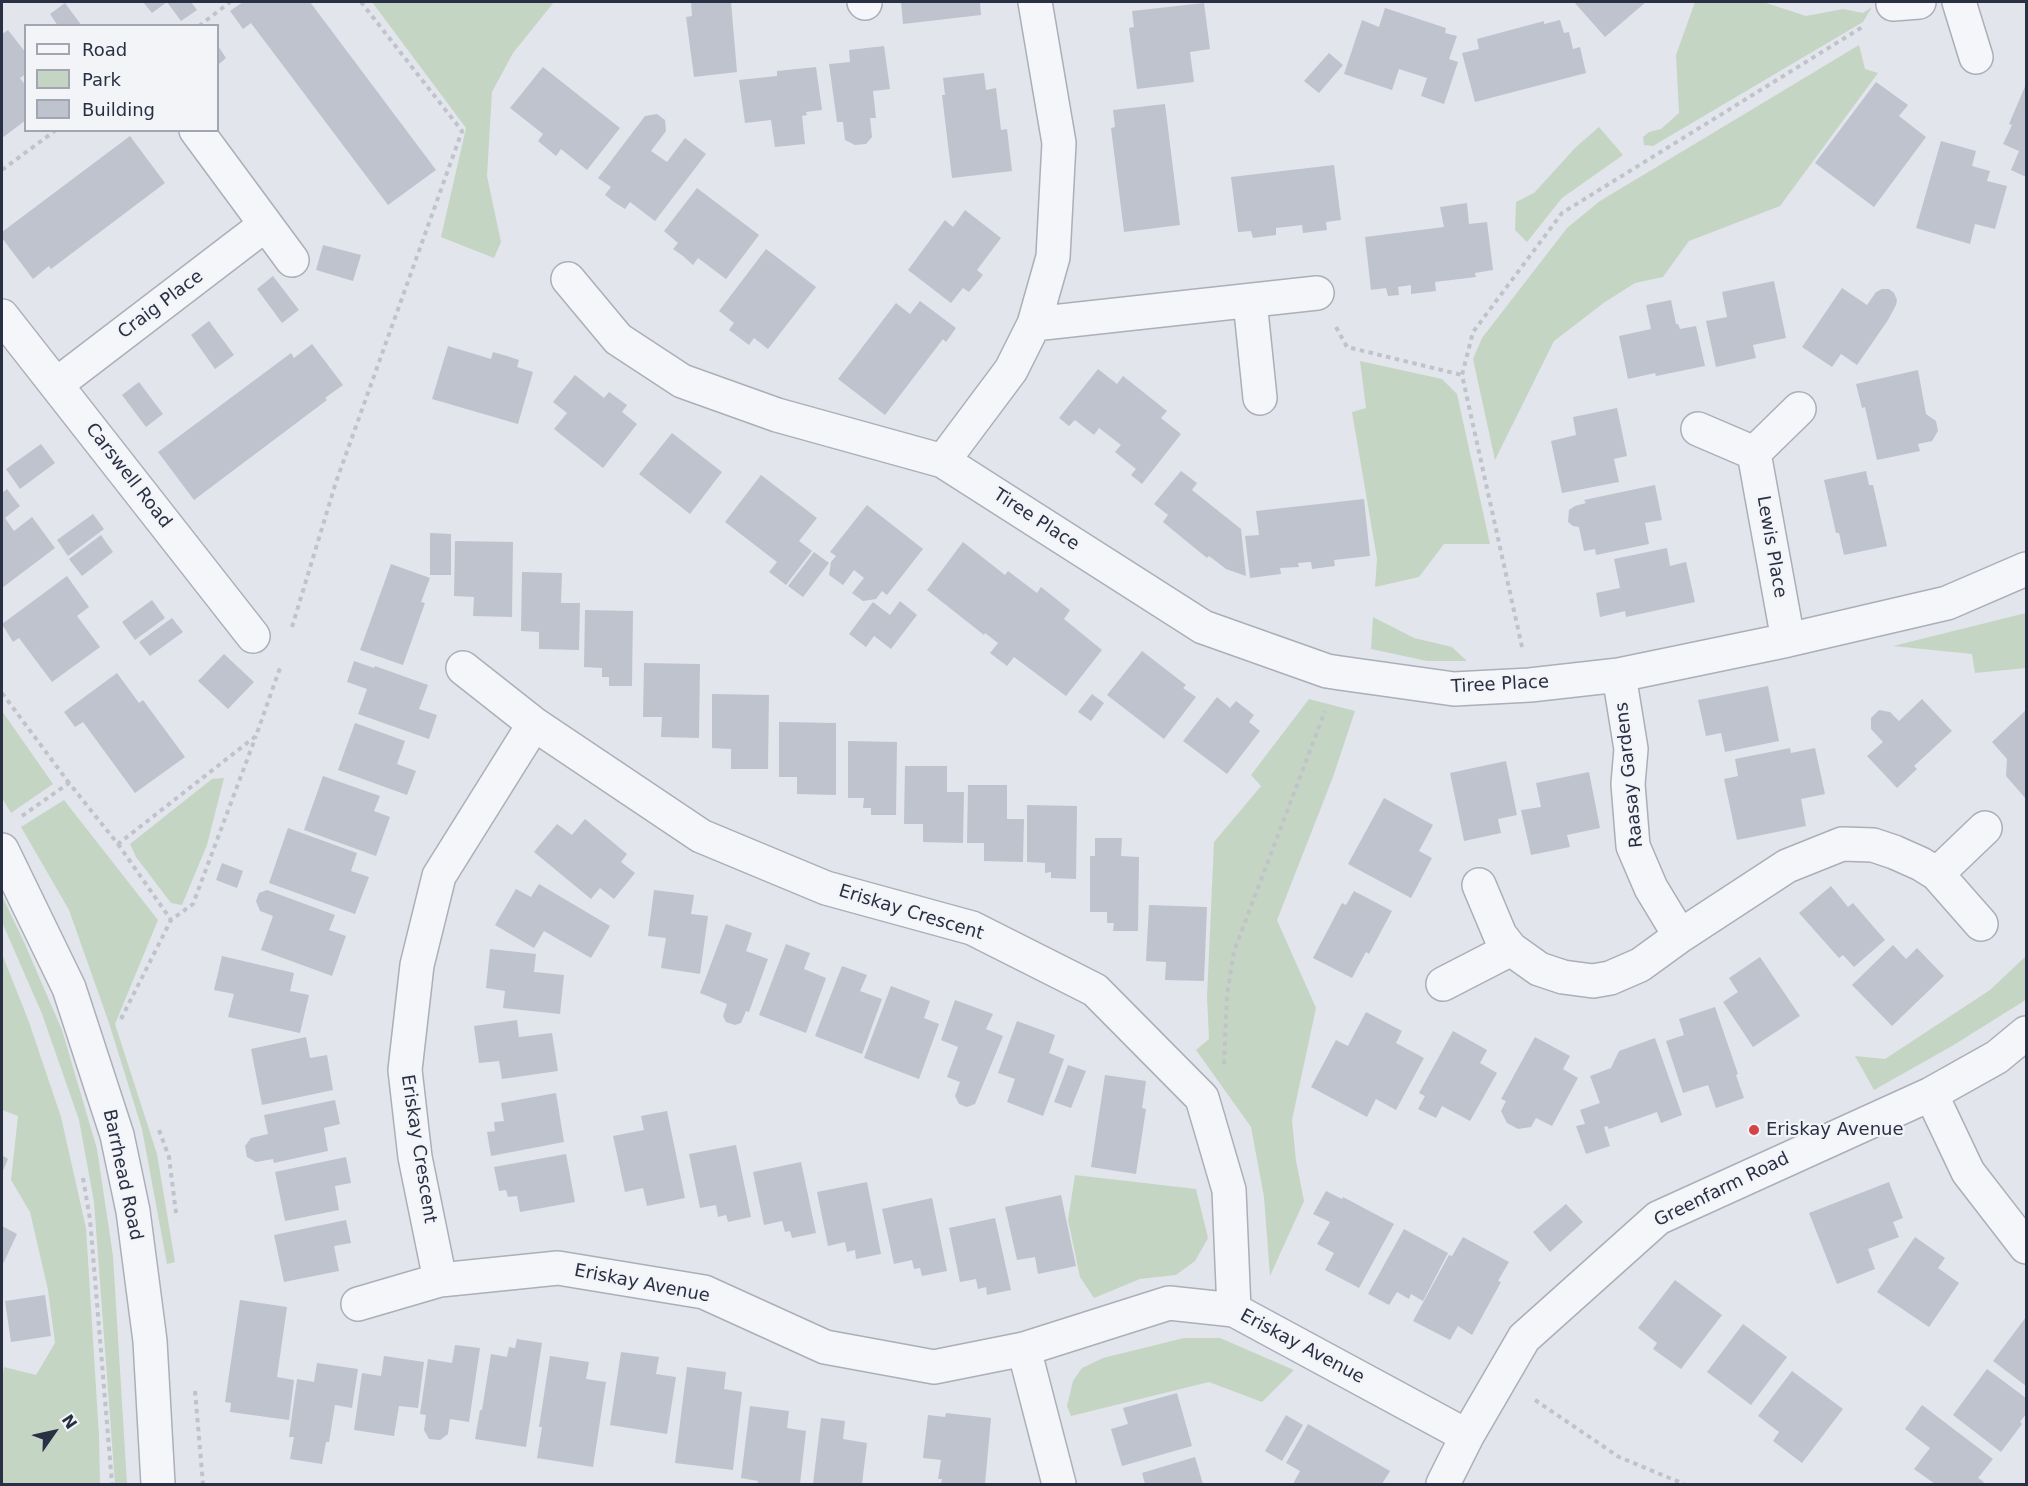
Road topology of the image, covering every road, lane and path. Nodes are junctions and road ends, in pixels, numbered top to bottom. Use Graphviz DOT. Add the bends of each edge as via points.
graph roads {
  1 [pos="230,2"];
  2 [pos="361,2"];
  3 [pos="1035,2"];
  4 [pos="1959,2"];
  5 [pos="1906,3"];
  6 [pos="202,24"];
  7 [pos="1976,57"];
  8 [pos="53,132"];
  9 [pos="197,132"];
  10 [pos="2,170"];
  11 [pos="265,225"];
  12 [pos="292,260"];
  13 [pos="568,279"];
  14 [pos="1317,293"];
  15 [pos="1250,301"];
  16 [pos="2,316"];
  17 [pos="1034,324"];
  18 [pos="1462,375"];
  19 [pos="57,384"];
  20 [pos="1260,398"];
  21 [pos="1799,408"];
  22 [pos="1698,429"];
  23 [pos="1754,453"];
  24 [pos="943,461"];
  25 [pos="2026,569"];
  26 [pos="292,628"];
  27 [pos="253,636"];
  28 [pos="1788,640"];
  29 [pos="464,668"];
  30 [pos="1340,674"];
  31 [pos="1619,675"];
  32 [pos="1530,685"];
  33 [pos="2,693"];
  34 [pos="534,724"];
  35 [pos="256,736"];
  36 [pos="69,783"];
  37 [pos="21,816"];
  38 [pos="1985,828"];
  39 [pos="118,844"];
  40 [pos="2,850"];
  41 [pos="1937,874"];
  42 [pos="1479,885"];
  43 [pos="171,920"];
  44 [pos="1981,924"];
  45 [pos="1680,936"];
  46 [pos="1511,949"];
  47 [pos="1443,984"];
  48 [pos="119,1023"];
  49 [pos="2026,1033"];
  50 [pos="1931,1094"];
  51 [pos="1202,1098"];
  52 [pos="156,1123"];
  53 [pos="82,1176"];
  54 [pos="177,1222"];
  55 [pos="2026,1247"];
  56 [pos="440,1280"];
  57 [pos="358,1304"];
  58 [pos="1234,1310"];
  59 [pos="1024,1349"];
  60 [pos="1502,1377"];
  61 [pos="194,1382"];
  62 [pos="1467,1436"];
  63 [pos="112,1485"];
  64 [pos="158,1485"];
  65 [pos="203,1485"];
  66 [pos="1059,1485"];
  67 [pos="1443,1485"];
  68 [pos="1684,1485"];
  1 -- 6 [label="path"];
  2 -- 26 [label="path" via="462,131 336,482"];
  3 -- 17 [label="street" via="1059,143 1053,257"];
  4 -- 7 [label="street"];
  5 -- 18 [label="path" via="1562,213 1473,332"];
  8 -- 10 [label="path"];
  9 -- 11 [label="street"];
  11 -- 12 [label="street"];
  11 -- 19 [label="street, Craig Place"];
  13 -- 24 [label="street, Tiree Place" via="618,339 682,381 777,415"];
  14 -- 15 [label="street"];
  14 -- 18 [label="path" via="1347,347"];
  15 -- 17 [label="street"];
  15 -- 20 [label="street"];
  16 -- 19 [label="street, Carswell Road"];
  17 -- 24 [label="street" via="1011,370"];
  18 -- 32 [label="path"];
  19 -- 27 [label="street, Carswell Road"];
  21 -- 23 [label="street"];
  22 -- 23 [label="street"];
  23 -- 28 [label="street, Lewis Place"];
  24 -- 30 [label="street, Tiree Place" via="1203,627"];
  25 -- 28 [label="street, Tiree Place" via="1947,603"];
  27 -- 35 [label="path" via="282,662"];
  28 -- 31 [label="street, Tiree Place"];
  29 -- 34 [label="street, Eriskay Crescent"];
  30 -- 32 [label="street, Tiree Place" via="1454,689"];
  30 -- 51 [label="path" via="1233,951 1227,995 1224,1085"];
  31 -- 32 [label="street, Tiree Place"];
  31 -- 45 [label="street, Raasay Gardens" via="1631,749 1628,784 1634,846 1651,888"];
  33 -- 36 [label="path"];
  34 -- 51 [label="street, Eriskay Crescent" via="701,836 826,888 972,928 1095,990"];
  34 -- 56 [label="street, Eriskay Crescent" via="439,876 417,964 405,1070 415,1157"];
  35 -- 39 [label="path"];
  35 -- 43 [label="path" via="193,904"];
  36 -- 37 [label="path"];
  36 -- 39 [label="path"];
  38 -- 41 [label="street"];
  39 -- 43 [label="path"];
  40 -- 64 [label="street, Barrhead Road" via="69,988 117,1135 133,1212 150,1341"];
  41 -- 44 [label="street"];
  41 -- 45 [label="street" via="1873,845 1842,844 1787,866"];
  42 -- 46 [label="street" via="1500,935"];
  43 -- 48 [label="path"];
  45 -- 46 [label="street" via="1641,965 1593,981 1539,969"];
  46 -- 47 [label="street"];
  49 -- 50 [label="street, Greenfarm Road" via="1997,1057"];
  50 -- 55 [label="street" via="1968,1172"];
  50 -- 60 [label="street, Greenfarm Road" via="1658,1218 1524,1338"];
  51 -- 58 [label="street, Eriskay Crescent" via="1229,1191"];
  52 -- 54 [label="path" via="169,1157"];
  53 -- 63 [label="path" via="90,1219"];
  56 -- 57 [label="street, Eriskay Avenue"];
  56 -- 59 [label="street, Eriskay Avenue" via="558,1268 704,1292 825,1347 934,1366"];
  58 -- 59 [label="street, Eriskay Avenue" via="1169,1303"];
  58 -- 62 [label="street, Eriskay Avenue"];
  59 -- 66 [label="street"];
  60 -- 62 [label="street, Greenfarm Road"];
  60 -- 68 [label="path" via="1619,1458"];
  61 -- 65 [label="path"];
  62 -- 67 [label="street, Greenfarm Road"];
}
